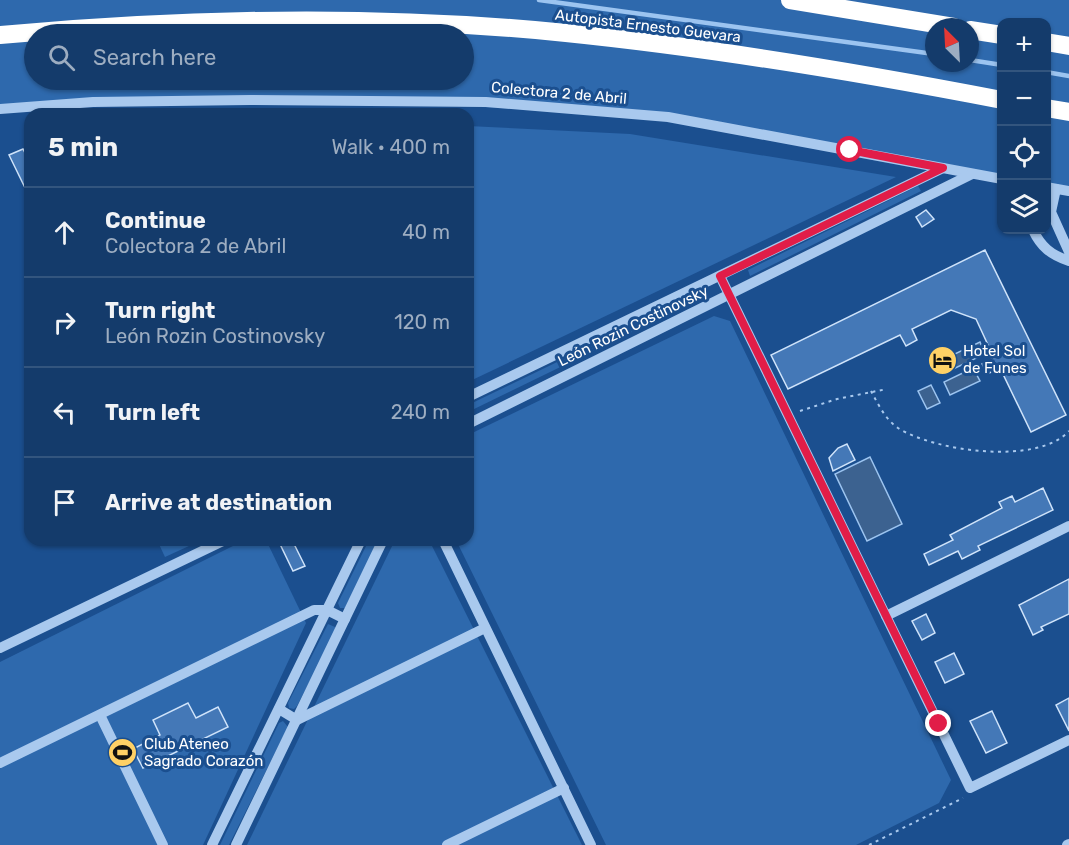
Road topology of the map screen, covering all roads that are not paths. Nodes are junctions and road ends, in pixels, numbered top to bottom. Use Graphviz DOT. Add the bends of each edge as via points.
graph roads {
  1 [pos="790,0"];
  2 [pos="925,22"];
  3 [pos="194,24"];
  4 [pos="420,24"];
  5 [pos="474,27"];
  6 [pos="979,31"];
  7 [pos="24,33"];
  8 [pos="997,34"];
  9 [pos="0,35"];
  10 [pos="1051,43"];
  11 [pos="1069,46"];
  12 [pos="997,98"];
  13 [pos="0,108"];
  14 [pos="1051,109"];
  15 [pos="1069,112"];
  16 [pos="943,168"];
  17 [pos="973,174"];
  18 [pos="997,178"];
  19 [pos="1051,188"];
  20 [pos="1069,191"];
  21 [pos="1051,212"];
  22 [pos="1027,234"];
  23 [pos="1035,234"];
  24 [pos="1069,252"];
  25 [pos="1055,257"];
  26 [pos="1069,261"];
  27 [pos="720,276"];
  28 [pos="729,295"];
  29 [pos="474,395"];
  30 [pos="474,421"];
  31 [pos="1069,526"];
  32 [pos="212,546"];
  33 [pos="358,546"];
  34 [pos="380,546"];
  35 [pos="445,546"];
  36 [pos="327,610"];
  37 [pos="886,616"];
  38 [pos="345,620"];
  39 [pos="485,628"];
  40 [pos="0,648"];
  41 [pos="279,709"];
  42 [pos="100,715"];
  43 [pos="297,720"];
  44 [pos="1069,740"];
  45 [pos="0,763"];
  46 [pos="564,788"];
  47 [pos="163,845"];
  48 [pos="212,845"];
  49 [pos="236,845"];
  50 [pos="447,845"];
  51 [pos="591,845"];
  1 -- 2 [label="highway"];
  3 -- 4 [label="highway, Autopista Ernesto Guevara"];
  5 -- 12 [label="highway, Autopista Ernesto Guevara" via="564,33 808,64"];
  6 -- 8 [label="highway"];
  7 -- 9 [label="highway, Autopista Ernesto Guevara"];
  10 -- 11 [label="highway"];
  13 -- 16 [label="street, Colectora 2 de Abril" via="93,102 250,100 486,102 668,117"];
  14 -- 15 [label="highway"];
  16 -- 17 [label="street, Colectora 2 de Abril"];
  16 -- 27 [label="street, León Rozin Costinovsky"];
  17 -- 18 [label="street, Colectora 2 de Abril"];
  17 -- 28 [label="street, León Rozin Costinovsky"];
  19 -- 20 [label="street"];
  21 -- 24 [label="street"];
  22 -- 25 [label="street" via="1036,251"];
  23 -- 25 [label="street"];
  25 -- 26 [label="street"];
  27 -- 28 [label="street"];
  27 -- 29 [label="street, León Rozin Costinovsky"];
  28 -- 30 [label="street, León Rozin Costinovsky"];
  28 -- 37 [label="street"];
  31 -- 37 [label="street"];
  32 -- 40 [label="street"];
  33 -- 36 [label="street"];
  34 -- 38 [label="street"];
  35 -- 39 [label="street"];
  36 -- 38 [label="street"];
  36 -- 41 [label="street"];
  36 -- 42 [label="street" via="314,610"];
  37 -- 44 [label="street" via="970,788"];
  38 -- 43 [label="street"];
  39 -- 43 [label="street"];
  39 -- 46 [label="street"];
  41 -- 43 [label="street"];
  41 -- 48 [label="street"];
  42 -- 45 [label="street"];
  42 -- 47 [label="street"];
  43 -- 49 [label="street"];
  46 -- 50 [label="street"];
  46 -- 51 [label="street"];
}
